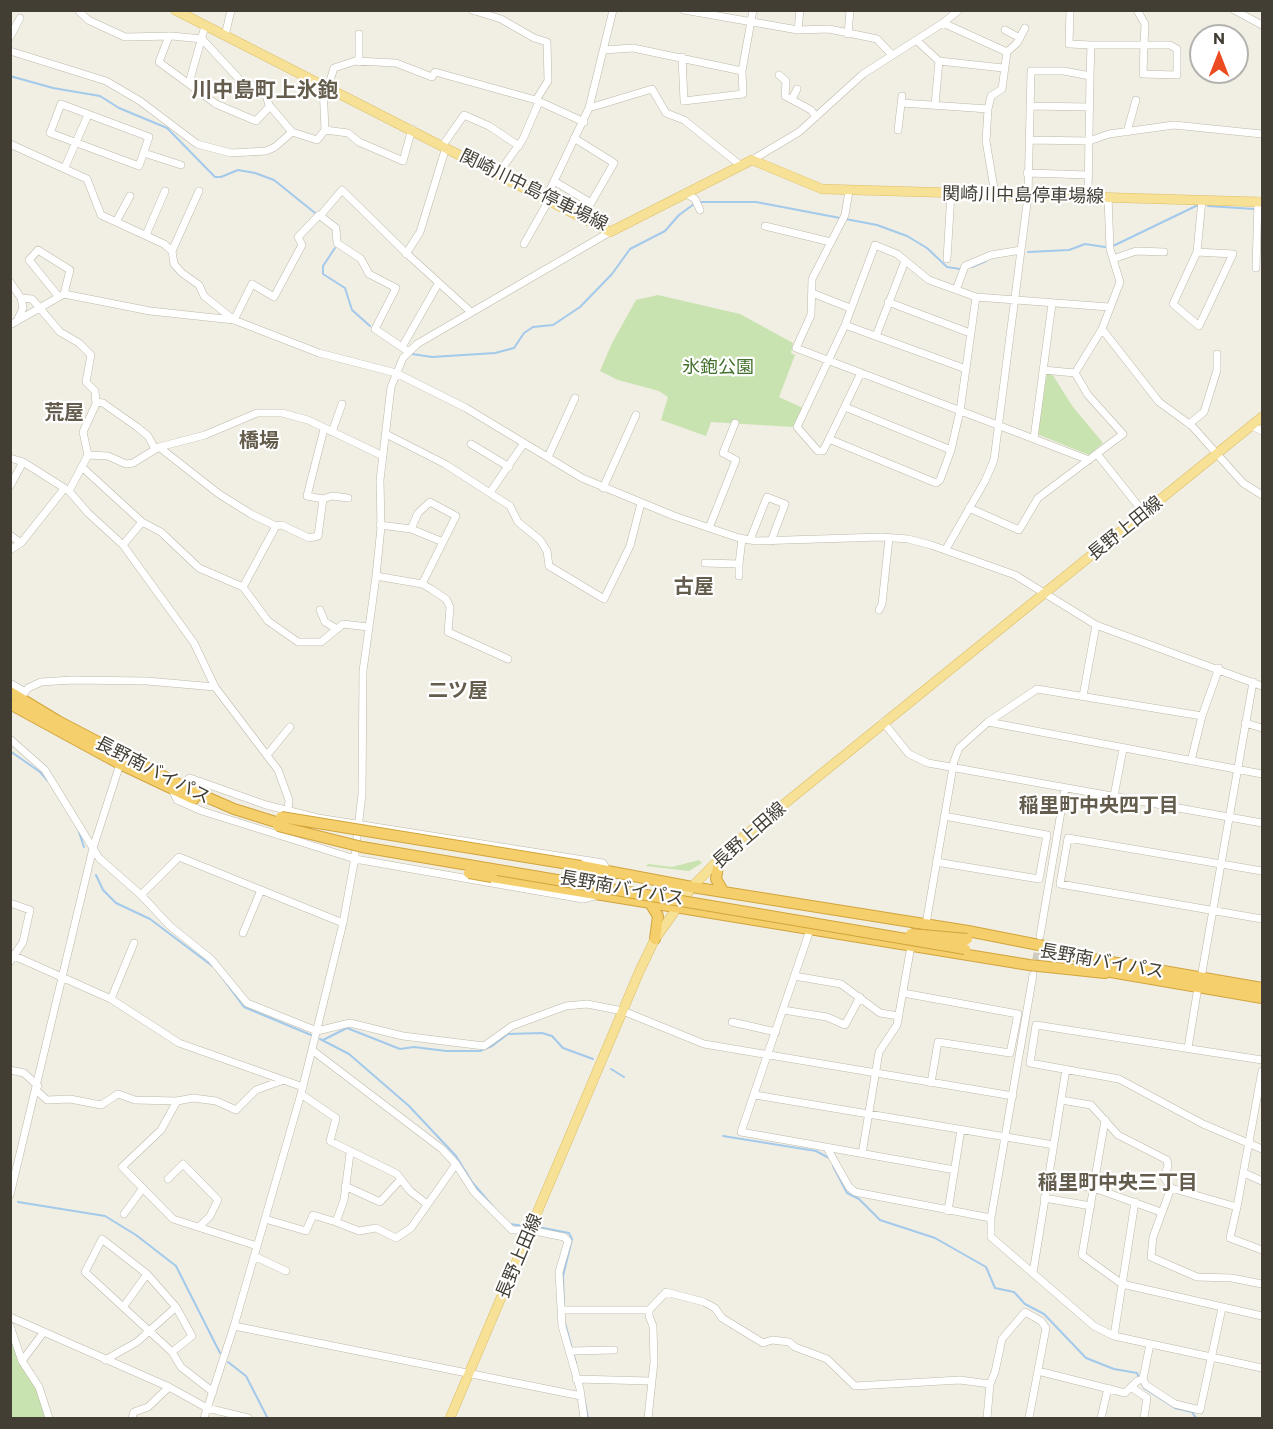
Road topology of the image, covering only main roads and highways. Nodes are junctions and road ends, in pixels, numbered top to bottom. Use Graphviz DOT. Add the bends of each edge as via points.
graph roads {
  1 [pos="175,10"];
  2 [pos="1260,202"];
  3 [pos="1263,417"];
  4 [pos="10,692"];
  5 [pos="19,698"];
  6 [pos="281,819"];
  7 [pos="313,836"];
  8 [pos="719,860"];
  9 [pos="622,874"];
  10 [pos="692,887"];
  11 [pos="723,891"];
  12 [pos="612,897"];
  13 [pos="650,903"];
  14 [pos="677,908"];
  15 [pos="655,939"];
  16 [pos="966,944"];
  17 [pos="1051,950"];
  18 [pos="1105,973"];
  19 [pos="1200,982"];
  20 [pos="1263,988"];
  21 [pos="1263,998"];
  22 [pos="450,1419"];
  1 -- 2 [label="main road, 関崎川中島停車場線" via="609,232 752,160 822,189"];
  3 -- 8 [label="main road, 長野上田線" via="883,722"];
  4 -- 5 [label="highway, 長野南バイパス"];
  5 -- 6 [label="highway, 長野南バイパス" via="122,760 223,805"];
  6 -- 7 [label="highway, 長野南バイパス, bridge"];
  6 -- 9 [label="highway, bridge"];
  6 -- 16 [label="highway, 長野南バイパス, bridge" via="351,840"];
  7 -- 12 [label="highway, bridge" via="366,852"];
  7 -- 16 [label="highway, 長野南バイパス, bridge" via="415,856"];
  8 -- 10 [label="main road, 長野上田線"];
  8 -- 11 [label="highway" via="716,879"];
  9 -- 10 [label="highway"];
  9 -- 12 [label="highway" via="627,880 626,893"];
  10 -- 11 [label="highway"];
  10 -- 14 [label="main road, 長野上田線"];
  11 -- 17 [label="highway" via="926,924"];
  12 -- 13 [label="highway"];
  13 -- 14 [label="highway"];
  13 -- 15 [label="highway" via="658,916"];
  14 -- 15 [label="main road, 長野上田線"];
  14 -- 18 [label="highway" via="1029,965"];
  15 -- 22 [label="main road, 長野上田線"];
  16 -- 17 [label="highway, 長野南バイパス"];
  16 -- 18 [label="highway, 長野南バイパス"];
  17 -- 19 [label="highway, 長野南バイパス"];
  18 -- 19 [label="highway, 長野南バイパス"];
  19 -- 20 [label="highway, 長野南バイパス"];
  19 -- 21 [label="highway, 長野南バイパス"];
}
